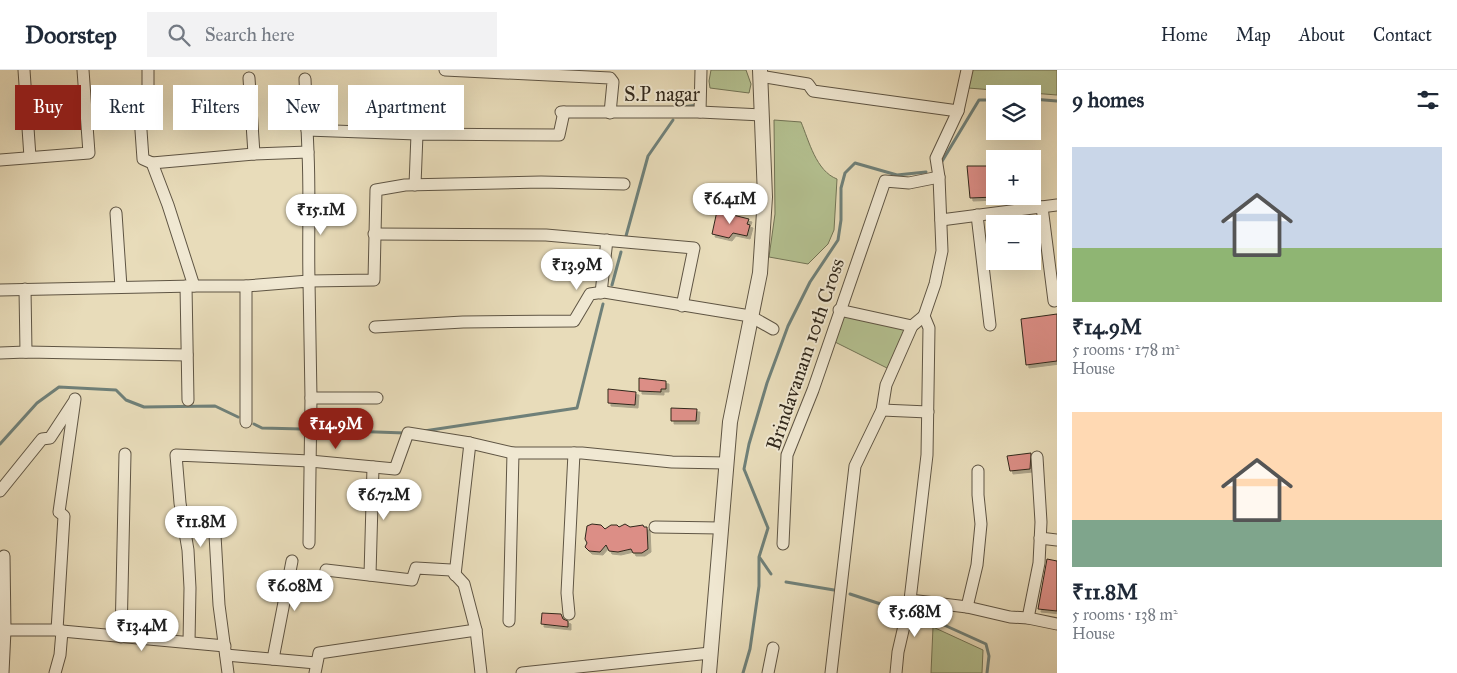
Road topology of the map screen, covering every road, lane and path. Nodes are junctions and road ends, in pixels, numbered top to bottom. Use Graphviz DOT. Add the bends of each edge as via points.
graph roads {
  1 [pos="24,70"];
  2 [pos="83,70"];
  3 [pos="148,70"];
  4 [pos="445,70"];
  5 [pos="701,70"];
  6 [pos="967,70"];
  7 [pos="760,73"];
  8 [pos="249,78"];
  9 [pos="305,79"];
  10 [pos="305,85"];
  11 [pos="958,111"];
  12 [pos="700,112"];
  13 [pos="610,113"];
  14 [pos="762,115"];
  15 [pos="307,130"];
  16 [pos="417,134"];
  17 [pos="308,152"];
  18 [pos="254,154"];
  19 [pos="30,157"];
  20 [pos="0,160"];
  21 [pos="152,163"];
  22 [pos="939,177"];
  23 [pos="624,184"];
  24 [pos="415,185"];
  25 [pos="1057,205"];
  26 [pos="1042,207"];
  27 [pos="116,213"];
  28 [pos="977,215"];
  29 [pos="941,220"];
  30 [pos="374,234"];
  31 [pos="607,240"];
  32 [pos="309,280"];
  33 [pos="190,286"];
  34 [pos="246,286"];
  35 [pos="121,287"];
  36 [pos="25,289"];
  37 [pos="0,290"];
  38 [pos="601,293"];
  39 [pos="1054,301"];
  40 [pos="682,306"];
  41 [pos="839,310"];
  42 [pos="750,316"];
  43 [pos="924,316"];
  44 [pos="990,325"];
  45 [pos="912,326"];
  46 [pos="375,327"];
  47 [pos="773,329"];
  48 [pos="26,352"];
  49 [pos="0,353"];
  50 [pos="187,355"];
  51 [pos="311,398"];
  52 [pos="377,398"];
  53 [pos="188,400"];
  54 [pos="882,410"];
  55 [pos="928,412"];
  56 [pos="246,422"];
  57 [pos="470,443"];
  58 [pos="513,453"];
  59 [pos="574,453"];
  60 [pos="125,454"];
  61 [pos="1037,457"];
  62 [pos="310,461"];
  63 [pos="726,463"];
  64 [pos="373,467"];
  65 [pos="978,471"];
  66 [pos="0,491"];
  67 [pos="655,527"];
  68 [pos="720,528"];
  69 [pos="216,535"];
  70 [pos="1040,538"];
  71 [pos="1057,540"];
  72 [pos="309,543"];
  73 [pos="783,544"];
  74 [pos="4,556"];
  75 [pos="292,561"];
  76 [pos="326,570"];
  77 [pos="370,575"];
  78 [pos="455,575"];
  79 [pos="910,600"];
  80 [pos="967,607"];
  81 [pos="569,614"];
  82 [pos="1028,618"];
  83 [pos="509,621"];
  84 [pos="1057,624"];
  85 [pos="2,630"];
  86 [pos="476,630"];
  87 [pos="60,631"];
  88 [pos="121,637"];
  89 [pos="189,642"];
  90 [pos="773,648"];
  91 [pos="225,650"];
  92 [pos="710,653"];
  93 [pos="273,659"];
  94 [pos="316,668"];
  95 [pos="3,673"];
  96 [pos="55,673"];
  97 [pos="228,673"];
  98 [pos="481,673"];
  99 [pos="522,673"];
  100 [pos="709,673"];
  101 [pos="768,673"];
  102 [pos="831,673"];
  103 [pos="896,673"];
  1 -- 19 [label="street"];
  2 -- 19 [label="street" via="89,153"];
  3 -- 21 [label="street" via="148,92 139,102 143,159"];
  4 -- 13 [label="street" via="610,78 613,82"];
  5 -- 12 [label="street"];
  6 -- 11 [label="street"];
  7 -- 11 [label="street" via="808,84 813,92"];
  7 -- 14 [label="street"];
  8 -- 18 [label="street"];
  9 -- 10 [label="street"];
  11 -- 22 [label="street" via="936,158"];
  12 -- 13 [label="street, S.P nagar"];
  12 -- 14 [label="street, S.P nagar"];
  13 -- 16 [label="street, S.P nagar" via="563,112 559,135"];
  14 -- 42 [label="street" via="765,197 760,273"];
  15 -- 16 [label="street"];
  15 -- 17 [label="street"];
  16 -- 24 [label="street"];
  17 -- 18 [label="street"];
  17 -- 32 [label="street"];
  18 -- 21 [label="street"];
  19 -- 20 [label="street"];
  21 -- 33 [label="street" via="168,205"];
  22 -- 29 [label="street"];
  22 -- 41 [label="street, Brindavanam 10th Cross" via="909,183 885,181"];
  23 -- 24 [label="street"];
  24 -- 30 [label="street" via="376,190"];
  25 -- 26 [label="street"];
  26 -- 28 [label="street"];
  26 -- 39 [label="street"];
  27 -- 35 [label="street"];
  28 -- 29 [label="street"];
  28 -- 44 [label="street"];
  29 -- 43 [label="street" via="942,251"];
  30 -- 31 [label="street" via="546,235"];
  30 -- 32 [label="street" via="374,280"];
  31 -- 38 [label="street"];
  31 -- 40 [label="street" via="694,248"];
  32 -- 34 [label="street"];
  32 -- 51 [label="street"];
  33 -- 34 [label="street"];
  33 -- 35 [label="street"];
  33 -- 50 [label="street"];
  34 -- 56 [label="street"];
  35 -- 36 [label="street"];
  36 -- 37 [label="street"];
  36 -- 48 [label="street"];
  38 -- 40 [label="street"];
  38 -- 46 [label="street" via="590,294 574,321"];
  40 -- 42 [label="street"];
  41 -- 45 [label="street"];
  41 -- 73 [label="street, Brindavanam 10th Cross" via="787,455"];
  42 -- 47 [label="street"];
  42 -- 63 [label="street" via="730,422"];
  43 -- 45 [label="street"];
  43 -- 55 [label="street" via="930,328"];
  45 -- 54 [label="street" via="886,385"];
  48 -- 49 [label="street"];
  48 -- 50 [label="street"];
  50 -- 53 [label="street"];
  51 -- 52 [label="street"];
  51 -- 62 [label="street"];
  54 -- 55 [label="street"];
  54 -- 102 [label="street" via="855,466"];
  55 -- 79 [label="street"];
  57 -- 58 [label="street"];
  57 -- 64 [label="street" via="408,433 395,469"];
  57 -- 78 [label="street"];
  58 -- 59 [label="street"];
  58 -- 83 [label="street"];
  59 -- 63 [label="street" via="672,462"];
  59 -- 81 [label="street" via="567,593"];
  60 -- 88 [label="street"];
  61 -- 70 [label="street"];
  62 -- 64 [label="street"];
  62 -- 72 [label="street"];
  62 -- 89 [label="street" via="176,455 188,550"];
  63 -- 68 [label="street"];
  64 -- 77 [label="street"];
  65 -- 80 [label="street" via="981,524 977,565"];
  66 -- 87 [label="street" via="42,439 50,438 75,400 59,512 64,516"];
  67 -- 68 [label="street"];
  68 -- 92 [label="street"];
  69 -- 91 [label="street"];
  70 -- 71 [label="street"];
  70 -- 82 [label="street" via="1039,563"];
  74 -- 85 [label="street"];
  75 -- 93 [label="street"];
  76 -- 77 [label="street"];
  77 -- 78 [label="street" via="412,580 416,568 451,570"];
  78 -- 86 [label="street" via="464,584"];
  79 -- 80 [label="street"];
  79 -- 103 [label="street"];
  80 -- 82 [label="street"];
  82 -- 84 [label="street"];
  85 -- 87 [label="street"];
  85 -- 95 [label="street"];
  86 -- 94 [label="street" via="319,652"];
  86 -- 98 [label="street"];
  87 -- 88 [label="street"];
  87 -- 96 [label="street" via="60,655"];
  88 -- 89 [label="street"];
  89 -- 91 [label="street"];
  90 -- 101 [label="street"];
  91 -- 93 [label="street"];
  91 -- 97 [label="street"];
  92 -- 99 [label="street"];
  92 -- 100 [label="street"];
  93 -- 94 [label="street"];
}
